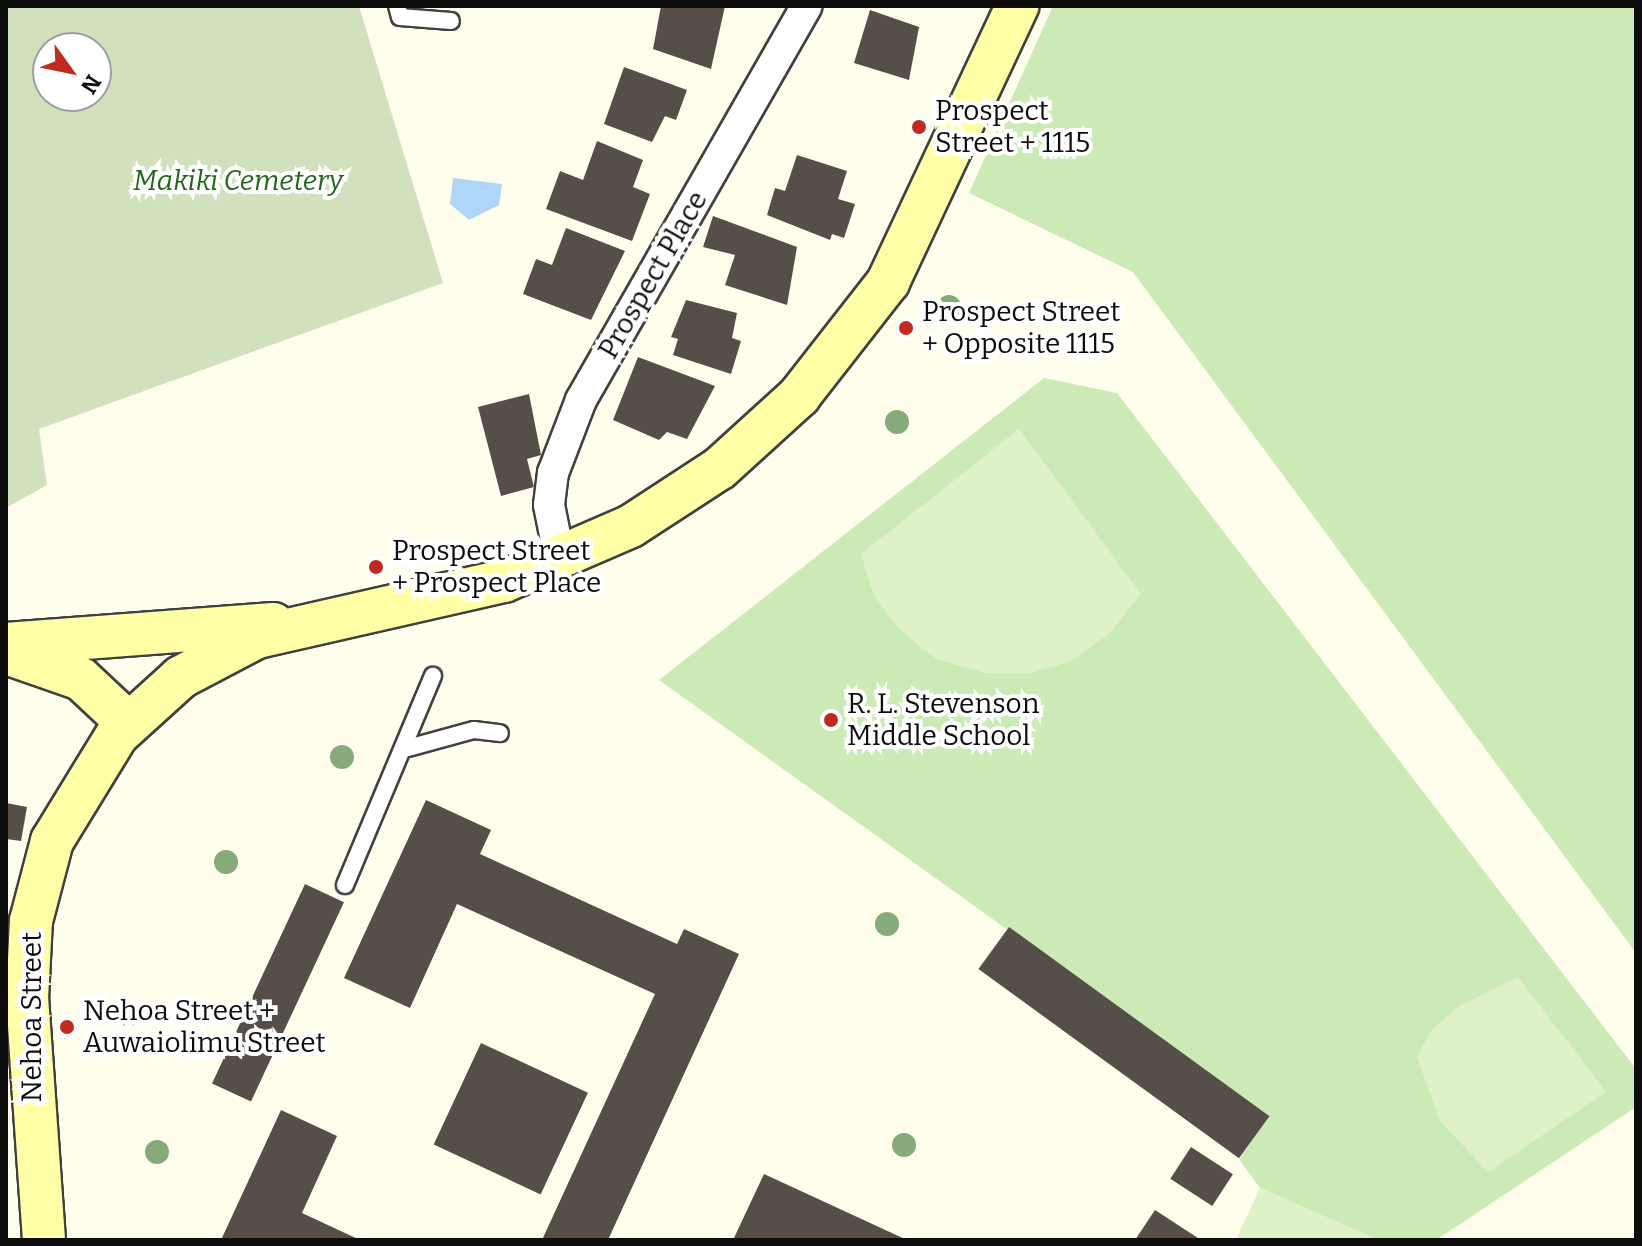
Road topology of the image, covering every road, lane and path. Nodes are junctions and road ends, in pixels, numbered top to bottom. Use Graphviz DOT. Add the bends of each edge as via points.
graph roads {
  1 [pos="397,6"];
  2 [pos="807,6"];
  3 [pos="1017,6"];
  4 [pos="451,21"];
  5 [pos="560,560"];
  6 [pos="298,624"];
  7 [pos="6,644"];
  8 [pos="6,653"];
  9 [pos="433,676"];
  10 [pos="128,723"];
  11 [pos="500,733"];
  12 [pos="408,748"];
  13 [pos="345,885"];
  14 [pos="40,1221"];
  15 [pos="14,1240"];
  1 -- 4 [label="lane" via="400,17"];
  2 -- 5 [label="street, Prospect Place" via="581,400 553,473 549,505"];
  3 -- 5 [label="main road" via="912,240 831,360 720,468 631,526"];
  5 -- 6 [label="main road" via="476,591"];
  6 -- 7 [label="main road" via="209,623"];
  6 -- 10 [label="main road, Nehoa Street" via="218,655"];
  8 -- 10 [label="main road" via="81,679"];
  9 -- 12 [label="lane"];
  10 -- 14 [label="main road, Nehoa Street" via="69,804 34,908 27,999"];
  11 -- 12 [label="lane" via="474,730"];
  12 -- 13 [label="lane"];
  14 -- 15 [label="main road"];
}
